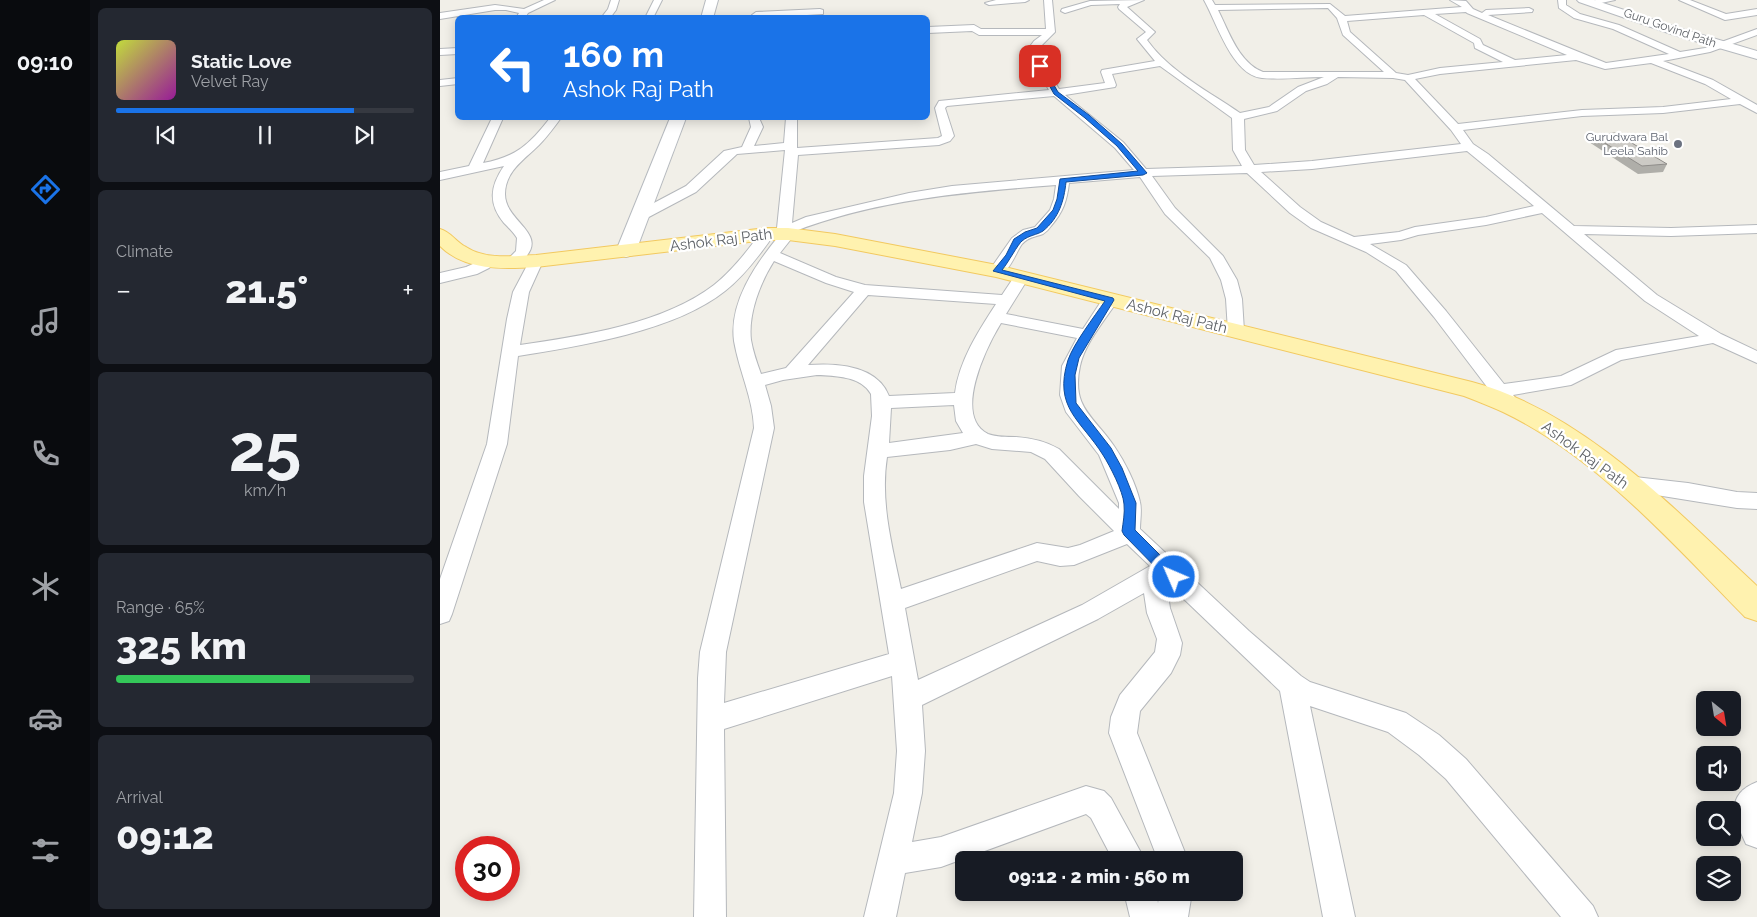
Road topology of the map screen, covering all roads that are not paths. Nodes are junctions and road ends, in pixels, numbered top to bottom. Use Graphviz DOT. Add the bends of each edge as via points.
graph roads {
  1 [pos="551,0"];
  2 [pos="615,0"];
  3 [pos="658,0"];
  4 [pos="712,0"];
  5 [pos="1025,0"];
  6 [pos="1048,0"];
  7 [pos="1319,0"];
  8 [pos="1454,0"];
  9 [pos="1562,0"];
  10 [pos="1611,0"];
  11 [pos="1704,0"];
  12 [pos="1138,1"];
  13 [pos="1587,1"];
  14 [pos="1685,1"];
  15 [pos="990,3"];
  16 [pos="1210,4"];
  17 [pos="761,6"];
  18 [pos="1330,6"];
  19 [pos="1467,9"];
  20 [pos="820,11"];
  21 [pos="1065,11"];
  22 [pos="1425,12"];
  23 [pos="1757,12"];
  24 [pos="522,14"];
  25 [pos="1479,14"];
  26 [pos="608,15"];
  27 [pos="650,15"];
  28 [pos="708,15"];
  29 [pos="756,15"];
  30 [pos="768,15"];
  31 [pos="1540,15"];
  32 [pos="440,16"];
  33 [pos="1342,19"];
  34 [pos="1051,32"];
  35 [pos="1757,32"];
  36 [pos="933,35"];
  37 [pos="1719,45"];
  38 [pos="455,51"];
  39 [pos="440,52"];
  40 [pos="1679,55"];
  41 [pos="1757,55"];
  42 [pos="1582,57"];
  43 [pos="1652,60"];
  44 [pos="1163,63"];
  45 [pos="1514,64"];
  46 [pos="1336,74"];
  47 [pos="1393,75"];
  48 [pos="1408,78"];
  49 [pos="455,81"];
  50 [pos="440,83"];
  51 [pos="1056,93"];
  52 [pos="1751,95"];
  53 [pos="1738,98"];
  54 [pos="1757,110"];
  55 [pos="1238,117"];
  56 [pos="496,120"];
  57 [pos="554,120"];
  58 [pos="677,120"];
  59 [pos="755,120"];
  60 [pos="791,120"];
  61 [pos="1455,128"];
  62 [pos="1469,147"];
  63 [pos="747,149"];
  64 [pos="791,149"];
  65 [pos="516,159"];
  66 [pos="474,169"];
  67 [pos="1251,170"];
  68 [pos="1143,173"];
  69 [pos="440,176"];
  70 [pos="1063,180"];
  71 [pos="1544,208"];
  72 [pos="640,216"];
  73 [pos="1757,229"];
  74 [pos="1570,230"];
  75 [pos="440,235"];
  76 [pos="777,237"];
  77 [pos="1353,242"];
  78 [pos="626,251"];
  79 [pos="489,261"];
  80 [pos="536,261"];
  81 [pos="512,262"];
  82 [pos="997,271"];
  83 [pos="447,277"];
  84 [pos="1021,277"];
  85 [pos="864,290"];
  86 [pos="440,295"];
  87 [pos="1110,300"];
  88 [pos="1002,308"];
  89 [pos="1236,331"];
  90 [pos="1087,334"];
  91 [pos="1714,338"];
  92 [pos="509,352"];
  93 [pos="1757,358"];
  94 [pos="792,372"];
  95 [pos="756,382"];
  96 [pos="962,399"];
  97 [pos="1507,399"];
  98 [pos="883,402"];
  99 [pos="977,437"];
  100 [pos="877,451"];
  101 [pos="1626,484"];
  102 [pos="1757,501"];
  103 [pos="1128,531"];
  104 [pos="1160,573"];
  105 [pos="892,602"];
  106 [pos="1757,607"];
  107 [pos="440,614"];
  108 [pos="903,661"];
  109 [pos="1292,685"];
  110 [pos="908,698"];
  111 [pos="711,720"];
  112 [pos="1757,796"];
  113 [pos="1757,833"];
  114 [pos="1125,851"];
  115 [pos="1169,851"];
  116 [pos="892,860"];
  117 [pos="1142,901"];
  118 [pos="1175,901"];
  119 [pos="710,917"];
  120 [pos="880,917"];
  121 [pos="1146,917"];
  122 [pos="1172,917"];
  123 [pos="1339,917"];
  124 [pos="1582,917"];
  1 -- 24 [label="street"];
  2 -- 26 [label="street"];
  3 -- 27 [label="street"];
  4 -- 28 [label="main road"];
  5 -- 15 [label="street"];
  6 -- 34 [label="street"];
  7 -- 18 [label="street"];
  8 -- 19 [label="street" via="1463,3"];
  9 -- 40 [label="street" via="1562,6 1573,14 1612,26"];
  10 -- 13 [label="street"];
  11 -- 14 [label="street"];
  12 -- 21 [label="street" via="1090,3"];
  12 -- 44 [label="street" via="1122,7 1149,30 1151,33 1142,39"];
  13 -- 37 [label="main road, Guru Govind Path"];
  14 -- 23 [label="street" via="1725,17"];
  16 -- 18 [label="street"];
  16 -- 46 [label="street" via="1235,52 1252,72 1262,75"];
  17 -- 29 [label="street"];
  18 -- 33 [label="street"];
  19 -- 22 [label="street"];
  19 -- 25 [label="street"];
  20 -- 30 [label="street"];
  22 -- 33 [label="street"];
  22 -- 45 [label="street" via="1479,42 1478,46 1484,51"];
  24 -- 32 [label="street" via="507,7 498,7"];
  25 -- 31 [label="street" via="1526,8"];
  25 -- 42 [label="street"];
  33 -- 47 [label="street" via="1346,33"];
  34 -- 36 [label="street"];
  34 -- 51 [label="street" via="1033,49"];
  35 -- 37 [label="street"];
  37 -- 40 [label="street"];
  37 -- 41 [label="main road, Guru Govind Path"];
  38 -- 39 [label="street"];
  40 -- 43 [label="street"];
  42 -- 43 [label="street" via="1610,66"];
  42 -- 45 [label="street"];
  43 -- 53 [label="street" via="1709,82"];
  44 -- 51 [label="street" via="1106,72 1111,85"];
  44 -- 55 [label="street"];
  45 -- 48 [label="street" via="1440,71"];
  46 -- 47 [label="street"];
  46 -- 55 [label="street" via="1302,89 1273,109"];
  47 -- 48 [label="street"];
  48 -- 61 [label="street"];
  49 -- 50 [label="street"];
  51 -- 64 [label="street" via="943,103 940,108 948,136 939,141"];
  51 -- 68 [label="street" via="1119,145"];
  52 -- 53 [label="street"];
  53 -- 54 [label="street"];
  53 -- 61 [label="street" via="1663,110 1582,113"];
  55 -- 67 [label="street" via="1239,150"];
  56 -- 66 [label="street"];
  57 -- 65 [label="street" via="541,137"];
  58 -- 72 [label="main road"];
  59 -- 63 [label="street" via="757,127"];
  60 -- 64 [label="street"];
  61 -- 62 [label="street"];
  62 -- 67 [label="street"];
  62 -- 71 [label="street"];
  63 -- 64 [label="street"];
  63 -- 72 [label="street" via="728,154 692,189"];
  64 -- 76 [label="street"];
  65 -- 66 [label="street"];
  65 -- 81 [label="street" via="502,178 499,194 499,207 525,239 522,253"];
  66 -- 69 [label="street"];
  67 -- 68 [label="street"];
  67 -- 77 [label="street" via="1304,216"];
  68 -- 70 [label="street"];
  68 -- 89 [label="street" via="1166,207 1211,249 1223,267 1234,299"];
  70 -- 76 [label="street" via="983,186 909,197 811,220"];
  70 -- 82 [label="street" via="1056,211 1040,230 1017,240"];
  71 -- 74 [label="street"];
  71 -- 77 [label="street" via="1401,236"];
  72 -- 78 [label="main road"];
  73 -- 74 [label="street" via="1671,232"];
  74 -- 91 [label="street" via="1632,284"];
  75 -- 79 [label="main road, Ashok Raj Path" via="460,253"];
  76 -- 78 [label="main road, Ashok Raj Path"];
  76 -- 82 [label="main road, Ashok Raj Path" via="835,240"];
  76 -- 85 [label="street" via="831,280"];
  76 -- 92 [label="street" via="744,263 722,286 694,304 611,332"];
  76 -- 95 [label="street" via="758,274 744,318 743,341"];
  77 -- 97 [label="street" via="1392,261 1413,280"];
  78 -- 80 [label="main road, Ashok Raj Path"];
  79 -- 81 [label="main road, Ashok Raj Path"];
  79 -- 83 [label="street" via="479,268"];
  80 -- 81 [label="main road, Ashok Raj Path"];
  80 -- 92 [label="street" via="521,292"];
  82 -- 84 [label="main road, Ashok Raj Path"];
  83 -- 86 [label="street"];
  84 -- 87 [label="main road, Ashok Raj Path"];
  84 -- 88 [label="street"];
  85 -- 88 [label="street"];
  85 -- 94 [label="street"];
  87 -- 89 [label="main road, Ashok Raj Path"];
  87 -- 90 [label="street"];
  88 -- 90 [label="street"];
  88 -- 96 [label="street" via="972,363"];
  89 -- 97 [label="main road, Ashok Raj Path"];
  90 -- 103 [label="street" via="1071,366 1069,395 1078,415 1107,451 1116,468 1130,503"];
  91 -- 93 [label="street"];
  91 -- 97 [label="street" via="1623,353 1565,381"];
  92 -- 107 [label="street" via="497,444"];
  94 -- 95 [label="street"];
  94 -- 98 [label="street" via="838,372 861,376 877,388"];
  95 -- 111 [label="street" via="764,417 763,439 713,652"];
  96 -- 98 [label="street"];
  96 -- 99 [label="street" via="969,430"];
  97 -- 101 [label="main road, Ashok Raj Path" via="1562,434"];
  98 -- 100 [label="street"];
  99 -- 100 [label="street"];
  99 -- 103 [label="street" via="1046,449"];
  100 -- 105 [label="street" via="874,490"];
  101 -- 102 [label="street"];
  101 -- 106 [label="main road, Ashok Raj Path"];
  103 -- 104 [label="street"];
  103 -- 105 [label="street" via="1121,537 1068,557 1037,552"];
  104 -- 109 [label="street"];
  104 -- 110 [label="street" via="1090,612"];
  104 -- 115 [label="street" via="1157,607 1170,644 1166,657 1131,699 1122,721 1123,734"];
  105 -- 108 [label="street"];
  108 -- 110 [label="street"];
  108 -- 111 [label="street"];
  109 -- 123 [label="street"];
  109 -- 124 [label="street" via="1304,692 1396,722 1429,745 1456,770"];
  110 -- 116 [label="street" via="911,752 908,794"];
  111 -- 119 [label="street"];
  112 -- 113 [label="street" via="1748,807"];
  114 -- 116 [label="street" via="1101,808 1094,801 1086,800 941,852"];
  116 -- 120 [label="street"];
  117 -- 121 [label="street"];
  118 -- 122 [label="street"];
}
